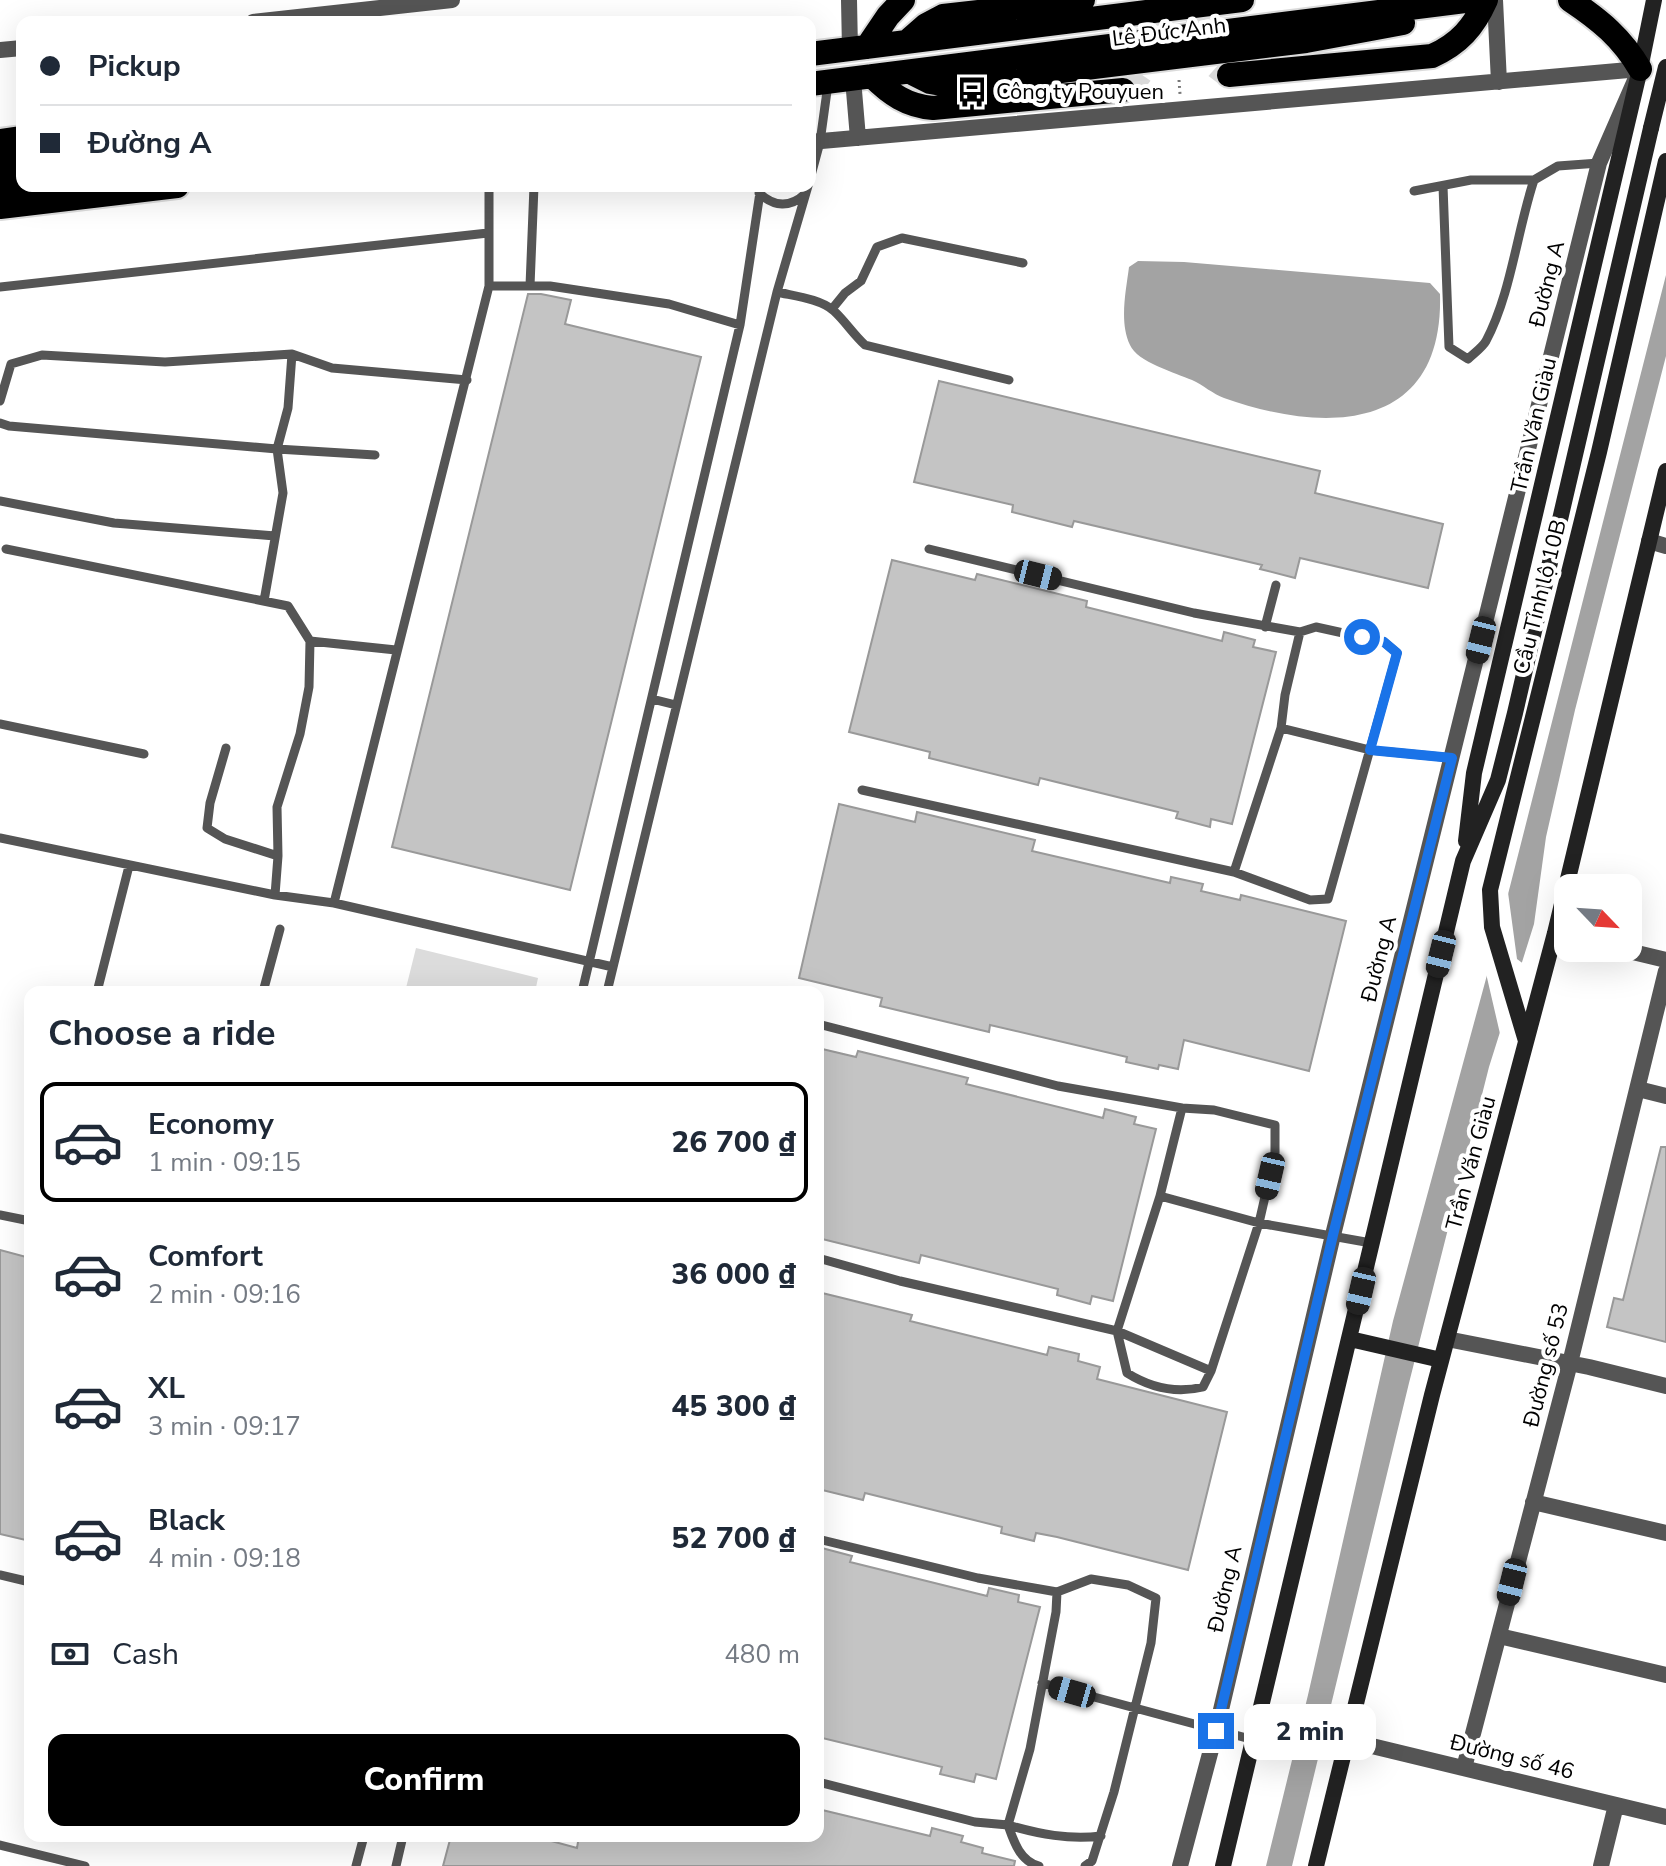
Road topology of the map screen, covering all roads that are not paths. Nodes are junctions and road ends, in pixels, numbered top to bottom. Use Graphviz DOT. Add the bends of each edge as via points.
graph roads {
  1 [pos="452,0"];
  2 [pos="849,0"];
  3 [pos="903,0"];
  4 [pos="1083,0"];
  5 [pos="1242,0"];
  6 [pos="1473,0"];
  7 [pos="1486,0"];
  8 [pos="1495,0"];
  9 [pos="1570,0"];
  10 [pos="1654,0"];
  11 [pos="307,16"];
  12 [pos="908,41"];
  13 [pos="859,48"];
  14 [pos="816,53"];
  15 [pos="1666,67"];
  16 [pos="1640,69"];
  17 [pos="1229,75"];
  18 [pos="1666,76"];
  19 [pos="841,80"];
  20 [pos="1499,82"];
  21 [pos="1123,90"];
  22 [pos="858,138"];
  23 [pos="816,140"];
  24 [pos="816,142"];
  25 [pos="1666,161"];
  26 [pos="1599,163"];
  27 [pos="1534,180"];
  28 [pos="1443,186"];
  29 [pos="1414,191"];
  30 [pos="126,192"];
  31 [pos="489,192"];
  32 [pos="534,192"];
  33 [pos="760,192"];
  34 [pos="762,192"];
  35 [pos="805,192"];
  36 [pos="806,192"];
  37 [pos="0,207"];
  38 [pos="488,233"];
  39 [pos="1023,263"];
  40 [pos="489,286"];
  41 [pos="530,286"];
  42 [pos="0,287"];
  43 [pos="777,292"];
  44 [pos="832,309"];
  45 [pos="740,325"];
  46 [pos="292,354"];
  47 [pos="467,380"];
  48 [pos="1009,380"];
  49 [pos="0,401"];
  50 [pos="0,423"];
  51 [pos="277,449"];
  52 [pos="375,455"];
  53 [pos="1666,471"];
  54 [pos="0,501"];
  55 [pos="275,536"];
  56 [pos="1649,541"];
  57 [pos="1666,546"];
  58 [pos="6,549"];
  59 [pos="929,549"];
  60 [pos="1276,585"];
  61 [pos="264,601"];
  62 [pos="1265,627"];
  63 [pos="1300,632"];
  64 [pos="310,641"];
  65 [pos="396,650"];
  66 [pos="652,699"];
  67 [pos="676,705"];
  68 [pos="0,724"];
  69 [pos="1281,728"];
  70 [pos="226,748"];
  71 [pos="1370,750"];
  72 [pos="144,754"];
  73 [pos="1452,758"];
  74 [pos="862,790"];
  75 [pos="0,838"];
  76 [pos="278,856"];
  77 [pos="1466,856"];
  78 [pos="129,866"];
  79 [pos="1234,872"];
  80 [pos="1575,874"];
  81 [pos="275,895"];
  82 [pos="334,903"];
  83 [pos="280,929"];
  84 [pos="1642,954"];
  85 [pos="1554,959"];
  86 [pos="1666,960"];
  87 [pos="588,964"];
  88 [pos="613,967"];
  89 [pos="1666,971"];
  90 [pos="99,986"];
  91 [pos="265,986"];
  92 [pos="583,986"];
  93 [pos="608,986"];
  94 [pos="824,1026"];
  95 [pos="1526,1043"];
  96 [pos="1638,1089"];
  97 [pos="1666,1096"];
  98 [pos="1182,1108"];
  99 [pos="1160,1196"];
  100 [pos="0,1215"];
  101 [pos="24,1220"];
  102 [pos="1259,1223"];
  103 [pos="1333,1235"];
  104 [pos="1371,1243"];
  105 [pos="824,1260"];
  106 [pos="1117,1331"];
  107 [pos="1350,1339"];
  108 [pos="1447,1339"];
  109 [pos="1441,1360"];
  110 [pos="1570,1363"];
  111 [pos="1211,1371"];
  112 [pos="1666,1386"];
  113 [pos="1533,1502"];
  114 [pos="1666,1533"];
  115 [pos="824,1540"];
  116 [pos="0,1575"];
  117 [pos="24,1581"];
  118 [pos="1057,1592"];
  119 [pos="1499,1636"];
  120 [pos="1666,1675"];
  121 [pos="1042,1683"];
  122 [pos="1133,1709"];
  123 [pos="1216,1731"];
  124 [pos="1254,1740"];
  125 [pos="1347,1740"];
  126 [pos="1464,1768"];
  127 [pos="824,1784"];
  128 [pos="1616,1805"];
  129 [pos="1666,1817"];
  130 [pos="1008,1825"];
  131 [pos="1101,1836"];
  132 [pos="362,1842"];
  133 [pos="402,1842"];
  134 [pos="0,1845"];
  135 [pos="46,1861"];
  136 [pos="78,1865"];
  137 [pos="356,1866"];
  138 [pos="396,1866"];
  139 [pos="1039,1866"];
  140 [pos="1085,1866"];
  141 [pos="1180,1866"];
  142 [pos="1223,1866"];
  143 [pos="1316,1866"];
  144 [pos="1601,1866"];
  1 -- 11 [label="street"];
  2 -- 13 [label="street"];
  3 -- 13 [label="highway"];
  4 -- 12 [label="highway, Lê Đức Anh" via="943,16"];
  5 -- 12 [label="highway, Lê Đức Anh"];
  6 -- 19 [label="highway, Lê Đức Anh" via="1434,6 1388,27 1290,43 947,85 908,72"];
  7 -- 17 [label="highway" via="1464,36 1432,56"];
  8 -- 20 [label="street"];
  9 -- 16 [label="highway" via="1609,28"];
  10 -- 16 [label="main road, Trần Văn Giàu"];
  12 -- 13 [label="highway, Lê Đức Anh"];
  13 -- 14 [label="highway, Lê Đức Anh"];
  15 -- 77 [label="main road, Cầu Tỉnh lộ 10B, bridge" via="1505,753"];
  16 -- 18 [label="main road"];
  16 -- 20 [label="street"];
  16 -- 26 [label="street, Đường A"];
  16 -- 77 [label="main road, Trần Văn Giàu" via="1474,773"];
  19 -- 21 [label="highway" via="933,108"];
  19 -- 22 [label="street"];
  19 -- 23 [label="lane"];
  20 -- 22 [label="street"];
  22 -- 24 [label="street"];
  25 -- 95 [label="main road, Cầu Tỉnh lộ 10B" via="1490,890 1492,927"];
  26 -- 27 [label="lane" via="1558,166"];
  26 -- 73 [label="street, Đường A"];
  27 -- 28 [label="lane" via="1471,180"];
  27 -- 28 [label="lane" via="1499,307 1484,344 1468,359 1449,347"];
  28 -- 29 [label="lane"];
  30 -- 37 [label="highway"];
  31 -- 38 [label="lane"];
  32 -- 41 [label="lane"];
  33 -- 45 [label="lane"];
  34 -- 35 [label="lane" via="769,201 782,204 795,202"];
  36 -- 43 [label="lane"];
  38 -- 40 [label="lane"];
  38 -- 42 [label="lane"];
  39 -- 44 [label="lane" via="902,238 877,247 861,281"];
  40 -- 41 [label="lane"];
  40 -- 47 [label="lane"];
  41 -- 45 [label="lane" via="669,304"];
  43 -- 44 [label="lane"];
  43 -- 67 [label="lane"];
  44 -- 48 [label="lane" via="865,345"];
  45 -- 66 [label="lane"];
  46 -- 47 [label="lane" via="332,368"];
  46 -- 49 [label="lane" via="165,362 42,355 11,364"];
  46 -- 51 [label="lane" via="288,408"];
  47 -- 65 [label="lane"];
  50 -- 51 [label="lane"];
  51 -- 52 [label="lane"];
  51 -- 55 [label="lane" via="283,493"];
  53 -- 56 [label="main road, Trần Văn Giàu"];
  54 -- 55 [label="lane" via="114,523"];
  55 -- 61 [label="lane"];
  56 -- 57 [label="street"];
  56 -- 80 [label="main road, Trần Văn Giàu"];
  58 -- 61 [label="lane"];
  59 -- 62 [label="lane"];
  60 -- 62 [label="lane"];
  61 -- 64 [label="lane" via="288,606"];
  62 -- 63 [label="lane"];
  63 -- 69 [label="lane"];
  63 -- 71 [label="lane" via="1316,627 1384,642 1397,653"];
  64 -- 65 [label="lane"];
  64 -- 76 [label="lane" via="300,734 277,807"];
  65 -- 82 [label="lane"];
  66 -- 67 [label="lane"];
  66 -- 87 [label="lane"];
  67 -- 88 [label="lane"];
  68 -- 72 [label="lane"];
  69 -- 71 [label="lane"];
  69 -- 79 [label="lane"];
  70 -- 76 [label="lane" via="207,828"];
  71 -- 73 [label="lane"];
  71 -- 79 [label="lane" via="1328,899 1310,900"];
  73 -- 103 [label="street, Đường A"];
  74 -- 79 [label="lane"];
  75 -- 78 [label="lane"];
  76 -- 81 [label="lane"];
  77 -- 104 [label="main road, Trần Văn Giàu"];
  78 -- 81 [label="lane"];
  78 -- 90 [label="lane"];
  81 -- 82 [label="lane"];
  82 -- 87 [label="lane"];
  83 -- 91 [label="lane"];
  84 -- 86 [label="street"];
  85 -- 95 [label="main road, Trần Văn Giàu"];
  87 -- 88 [label="lane"];
  87 -- 92 [label="lane"];
  88 -- 93 [label="lane"];
  89 -- 96 [label="street, Đường số 53"];
  94 -- 98 [label="lane" via="1058,1086"];
  95 -- 108 [label="main road, Trần Văn Giàu"];
  96 -- 97 [label="street"];
  96 -- 110 [label="street, Đường số 53"];
  98 -- 99 [label="lane"];
  98 -- 102 [label="lane" via="1275,1125 1275,1153"];
  99 -- 102 [label="lane"];
  99 -- 106 [label="lane"];
  100 -- 101 [label="lane"];
  102 -- 103 [label="lane"];
  102 -- 111 [label="lane"];
  103 -- 104 [label="lane"];
  103 -- 123 [label="street, Đường A"];
  104 -- 107 [label="main road, Trần Văn Giàu"];
  105 -- 106 [label="lane"];
  106 -- 111 [label="lane"];
  106 -- 111 [label="lane" via="1127,1373 1143,1383 1188,1391 1203,1387"];
  107 -- 109 [label="main road"];
  107 -- 124 [label="main road, Trần Văn Giàu"];
  108 -- 109 [label="main road, Trần Văn Giàu"];
  108 -- 110 [label="street"];
  109 -- 125 [label="main road, Trần Văn Giàu"];
  110 -- 112 [label="street"];
  110 -- 113 [label="street, Đường số 53"];
  113 -- 114 [label="street"];
  113 -- 119 [label="street, Đường số 53"];
  115 -- 118 [label="lane"];
  116 -- 117 [label="lane"];
  118 -- 121 [label="lane"];
  118 -- 122 [label="lane" via="1091,1579 1128,1585 1156,1598 1151,1643"];
  119 -- 120 [label="street"];
  119 -- 126 [label="street, Đường số 53"];
  121 -- 122 [label="lane"];
  121 -- 130 [label="lane"];
  122 -- 123 [label="lane"];
  122 -- 131 [label="lane"];
  123 -- 124 [label="lane"];
  123 -- 141 [label="street, Đường A"];
  124 -- 142 [label="main road, Trần Văn Giàu"];
  125 -- 126 [label="street, Đường số 46"];
  125 -- 143 [label="main road, Trần Văn Giàu"];
  126 -- 128 [label="street, Đường số 46"];
  127 -- 130 [label="lane" via="975,1822"];
  128 -- 129 [label="street, Đường số 46"];
  128 -- 144 [label="street"];
  130 -- 131 [label="lane" via="1077,1839"];
  130 -- 139 [label="lane" via="1016,1848"];
  131 -- 140 [label="lane"];
  132 -- 137 [label="lane"];
  133 -- 138 [label="lane"];
  134 -- 135 [label="lane"];
  135 -- 136 [label="lane"];
}
